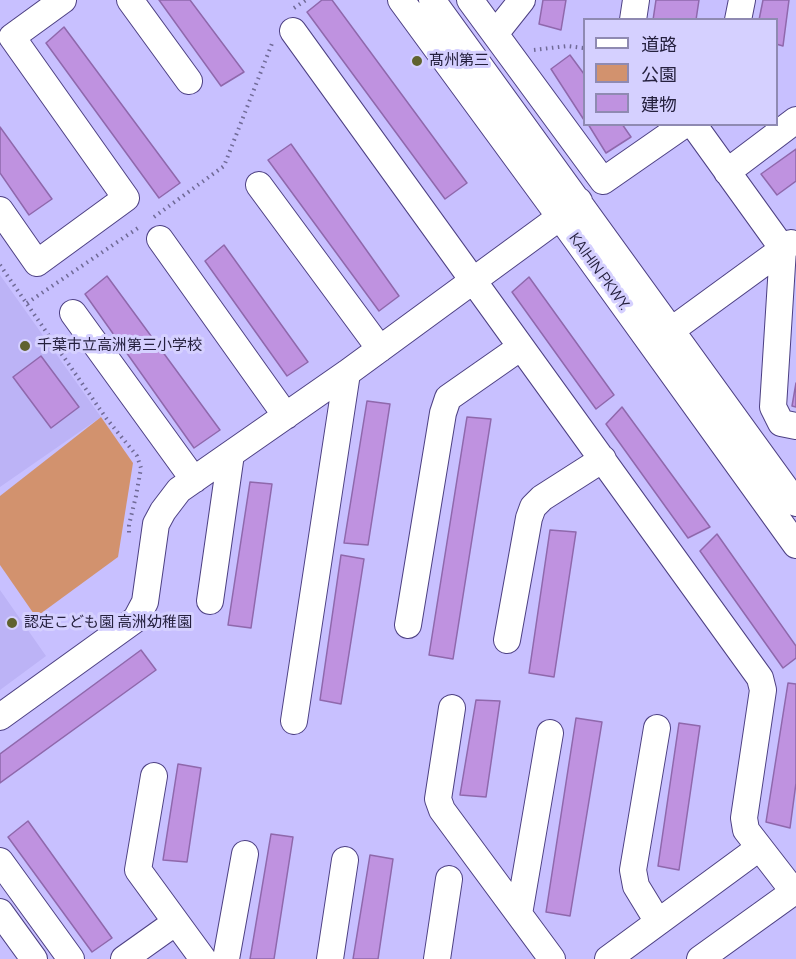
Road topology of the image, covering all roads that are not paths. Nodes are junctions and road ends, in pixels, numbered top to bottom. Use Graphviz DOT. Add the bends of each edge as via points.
graph roads {
  1 [pos="63,0"];
  2 [pos="130,0"];
  3 [pos="401,0"];
  4 [pos="432,0"];
  5 [pos="470,0"];
  6 [pos="522,0"];
  7 [pos="636,0"];
  8 [pos="742,0"];
  9 [pos="633,18"];
  10 [pos="738,18"];
  11 [pos="286,26"];
  12 [pos="502,44"];
  13 [pos="189,81"];
  14 [pos="796,120"];
  15 [pos="682,126"];
  16 [pos="694,126"];
  17 [pos="727,172"];
  18 [pos="259,185"];
  19 [pos="570,209"];
  20 [pos="0,210"];
  21 [pos="160,239"];
  22 [pos="789,244"];
  23 [pos="473,281"];
  24 [pos="73,313"];
  25 [pos="661,337"];
  26 [pos="521,347"];
  27 [pos="380,349"];
  28 [pos="347,373"];
  29 [pos="286,416"];
  30 [pos="796,426"];
  31 [pos="231,454"];
  32 [pos="603,459"];
  33 [pos="194,480"];
  34 [pos="796,504"];
  35 [pos="796,545"];
  36 [pos="210,602"];
  37 [pos="408,625"];
  38 [pos="507,640"];
  39 [pos="452,708"];
  40 [pos="0,717"];
  41 [pos="294,721"];
  42 [pos="657,728"];
  43 [pos="550,733"];
  44 [pos="154,776"];
  45 [pos="759,848"];
  46 [pos="245,854"];
  47 [pos="345,860"];
  48 [pos="0,861"];
  49 [pos="449,879"];
  50 [pos="795,891"];
  51 [pos="519,914"];
  52 [pos="176,922"];
  53 [pos="658,922"];
  54 [pos="4,925"];
  55 [pos="34,959"];
  56 [pos="71,959"];
  57 [pos="124,959"];
  58 [pos="202,959"];
  59 [pos="226,959"];
  60 [pos="330,959"];
  61 [pos="437,959"];
  62 [pos="552,959"];
  63 [pos="608,959"];
  64 [pos="700,959"];
  1 -- 20 [label="street" via="12,37 126,198 38,263"];
  2 -- 13 [label="street"];
  3 -- 19 [label="street, KAIHIN PKWY."];
  4 -- 19 [label="street, KAIHIN PKWY."];
  5 -- 12 [label="street"];
  6 -- 12 [label="street"];
  7 -- 9 [label="street"];
  8 -- 10 [label="street"];
  11 -- 23 [label="street"];
  12 -- 15 [label="street" via="603,181"];
  14 -- 17 [label="street"];
  16 -- 17 [label="street"];
  17 -- 22 [label="street"];
  18 -- 27 [label="street"];
  19 -- 23 [label="street"];
  19 -- 25 [label="street, KAIHIN PKWY."];
  21 -- 29 [label="street"];
  22 -- 25 [label="street"];
  22 -- 30 [label="street" via="772,407 781,423"];
  23 -- 26 [label="street"];
  23 -- 27 [label="street"];
  24 -- 33 [label="street"];
  25 -- 34 [label="street, KAIHIN PKWY."];
  25 -- 35 [label="street, KAIHIN PKWY."];
  26 -- 32 [label="street"];
  26 -- 37 [label="street" via="448,398"];
  27 -- 28 [label="street"];
  28 -- 29 [label="street"];
  28 -- 41 [label="street"];
  29 -- 31 [label="street"];
  31 -- 33 [label="street"];
  31 -- 36 [label="street"];
  32 -- 38 [label="street" via="533,507"];
  32 -- 45 [label="street" via="760,678 763,690 744,818 746,830"];
  33 -- 40 [label="street" via="179,490 156,524 145,602 136,619"];
  39 -- 51 [label="street" via="438,799 442,810"];
  42 -- 53 [label="street" via="633,870 636,886"];
  43 -- 51 [label="street"];
  44 -- 52 [label="street" via="138,870"];
  45 -- 50 [label="street"];
  45 -- 53 [label="street"];
  46 -- 59 [label="street"];
  47 -- 60 [label="street"];
  48 -- 56 [label="street"];
  49 -- 61 [label="street"];
  50 -- 64 [label="street"];
  51 -- 62 [label="street"];
  52 -- 57 [label="street"];
  52 -- 58 [label="street"];
  53 -- 63 [label="street"];
  54 -- 55 [label="street"];
}
